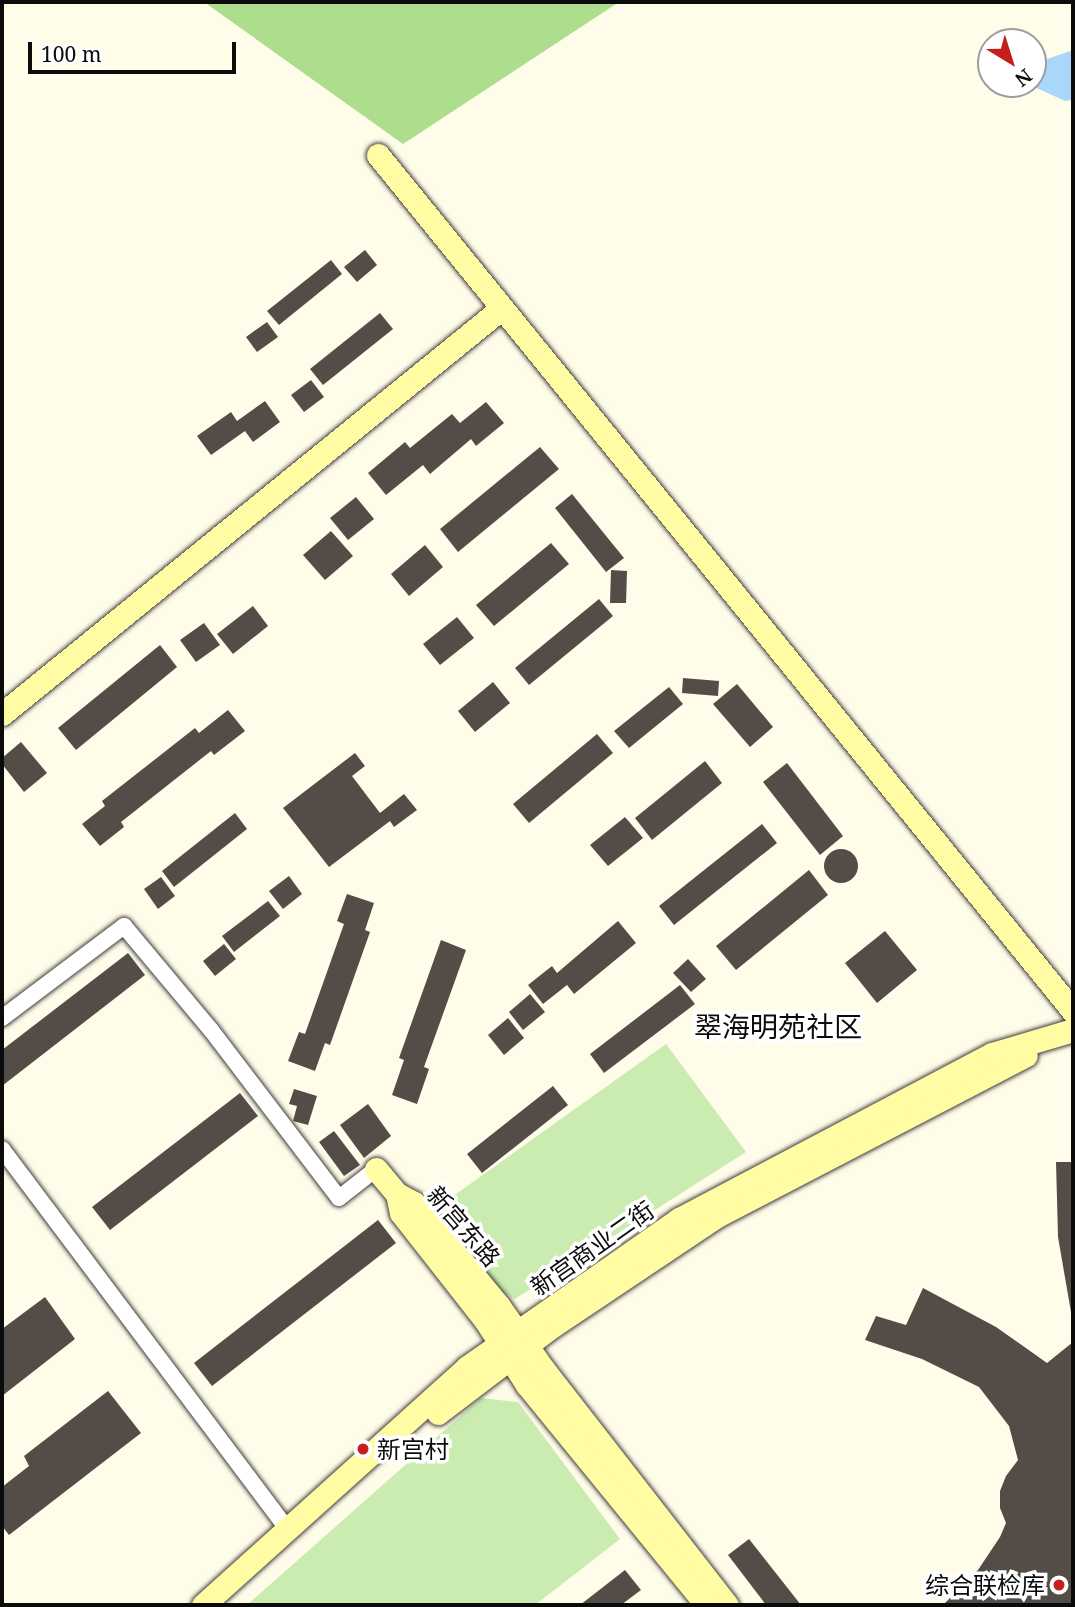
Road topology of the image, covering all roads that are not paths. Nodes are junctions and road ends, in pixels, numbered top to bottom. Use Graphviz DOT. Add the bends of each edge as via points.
graph roads {
  1 [pos="378,155"];
  2 [pos="502,308"];
  3 [pos="2,714"];
  4 [pos="1073,1011"];
  5 [pos="2,1018"];
  6 [pos="1073,1031"];
  7 [pos="2,1149"];
  8 [pos="376,1169"];
  9 [pos="513,1345"];
  10 [pos="287,1529"];
  11 [pos="204,1605"];
  12 [pos="225,1605"];
  13 [pos="707,1605"];
  14 [pos="727,1605"];
  1 -- 2 [label="street"];
  2 -- 3 [label="street"];
  2 -- 4 [label="street"];
  5 -- 8 [label="street" via="124,926 211,1030 339,1198"];
  6 -- 9 [label="street, 新宫商业二街" via="717,1216"];
  7 -- 10 [label="street"];
  8 -- 9 [label="street, 新宫东路" via="397,1194 415,1203"];
  9 -- 10 [label="street, 新宫商业二街" via="467,1367"];
  9 -- 12 [label="street, 新宫商业二街"];
  9 -- 13 [label="street, 新宫东路" via="551,1416"];
  9 -- 14 [label="street, 新宫东路"];
  10 -- 11 [label="street, 新宫商业二街"];
}
